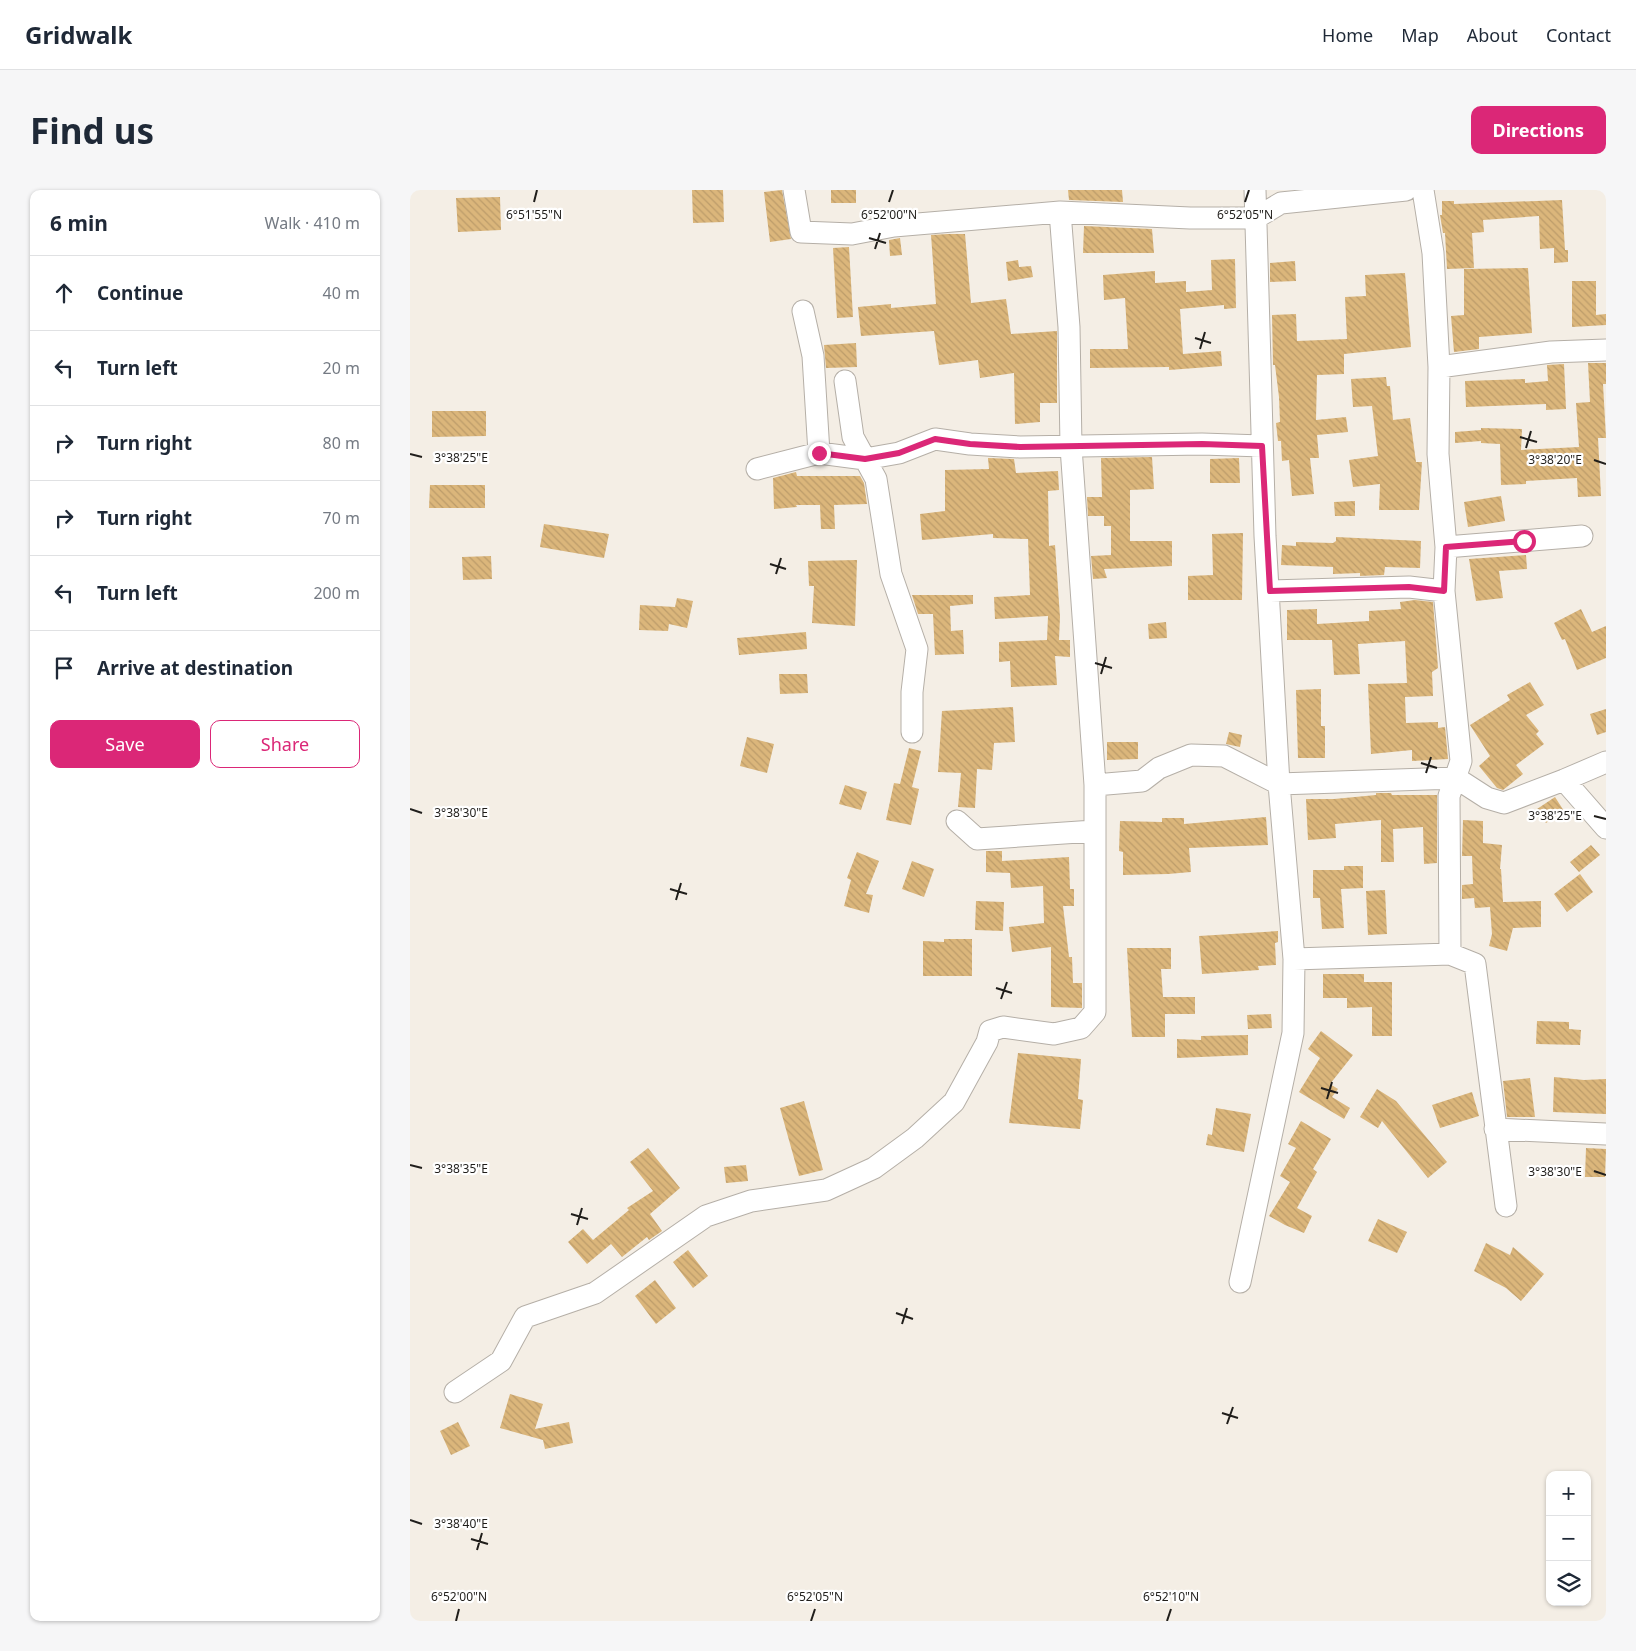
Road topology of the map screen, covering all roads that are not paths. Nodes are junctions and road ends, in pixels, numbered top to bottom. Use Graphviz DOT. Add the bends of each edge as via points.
graph roads {
  1 [pos="794,190"];
  2 [pos="1256,190"];
  3 [pos="1406,190"];
  4 [pos="1423,190"];
  5 [pos="1060,212"];
  6 [pos="1256,218"];
  7 [pos="803,311"];
  8 [pos="1606,350"];
  9 [pos="1439,367"];
  10 [pos="845,381"];
  11 [pos="1262,446"];
  12 [pos="1071,447"];
  13 [pos="819,453"];
  14 [pos="865,459"];
  15 [pos="757,469"];
  16 [pos="1582,536"];
  17 [pos="1446,547"];
  18 [pos="1270,591"];
  19 [pos="1444,591"];
  20 [pos="912,732"];
  21 [pos="1606,762"];
  22 [pos="1456,778"];
  23 [pos="1564,780"];
  24 [pos="1095,784"];
  25 [pos="1279,784"];
  26 [pos="957,820"];
  27 [pos="1606,828"];
  28 [pos="1094,831"];
  29 [pos="1450,954"];
  30 [pos="1294,959"];
  31 [pos="1495,1129"];
  32 [pos="1606,1134"];
  33 [pos="1506,1206"];
  34 [pos="682,1233"];
  35 [pos="674,1256"];
  36 [pos="1240,1282"];
  37 [pos="454,1392"];
  1 -- 5 [label="street" via="801,232 852,234 894,226"];
  2 -- 6 [label="street"];
  3 -- 6 [label="street" via="1281,203"];
  4 -- 9 [label="street" via="1433,253"];
  5 -- 6 [label="street"];
  5 -- 12 [label="street" via="1070,327"];
  6 -- 11 [label="street"];
  7 -- 13 [label="street" via="813,356"];
  8 -- 9 [label="street" via="1551,352"];
  9 -- 17 [label="street" via="1438,454"];
  10 -- 14 [label="street" via="853,437"];
  11 -- 12 [label="street"];
  11 -- 18 [label="street"];
  12 -- 14 [label="street" via="970,444 935,439 899,453"];
  12 -- 24 [label="street"];
  13 -- 14 [label="street"];
  13 -- 15 [label="street"];
  14 -- 20 [label="street" via="876,479 891,574 918,649 912,692"];
  16 -- 17 [label="street"];
  17 -- 19 [label="street"];
  18 -- 19 [label="street" via="1409,587"];
  18 -- 25 [label="street"];
  19 -- 22 [label="street" via="1461,761"];
  21 -- 23 [label="street"];
  22 -- 23 [label="street" via="1487,798 1504,803"];
  22 -- 25 [label="street"];
  22 -- 29 [label="street" via="1449,796"];
  23 -- 27 [label="street"];
  24 -- 25 [label="street" via="1142,781 1159,768 1191,755 1224,756"];
  24 -- 28 [label="street"];
  25 -- 30 [label="street"];
  26 -- 28 [label="street" via="977,839"];
  28 -- 34 [label="street" via="1095,1012 1081,1028 1054,1034 1004,1026 990,1031 954,1102 916,1138 874,1168 826,1190 752,1202 706,1216"];
  29 -- 30 [label="street"];
  29 -- 31 [label="street" via="1476,964"];
  30 -- 36 [label="street" via="1293,1033"];
  31 -- 32 [label="street"];
  31 -- 33 [label="street"];
  34 -- 35 [label="street"];
  34 -- 37 [label="street" via="595,1293 525,1317 500,1361"];
}
